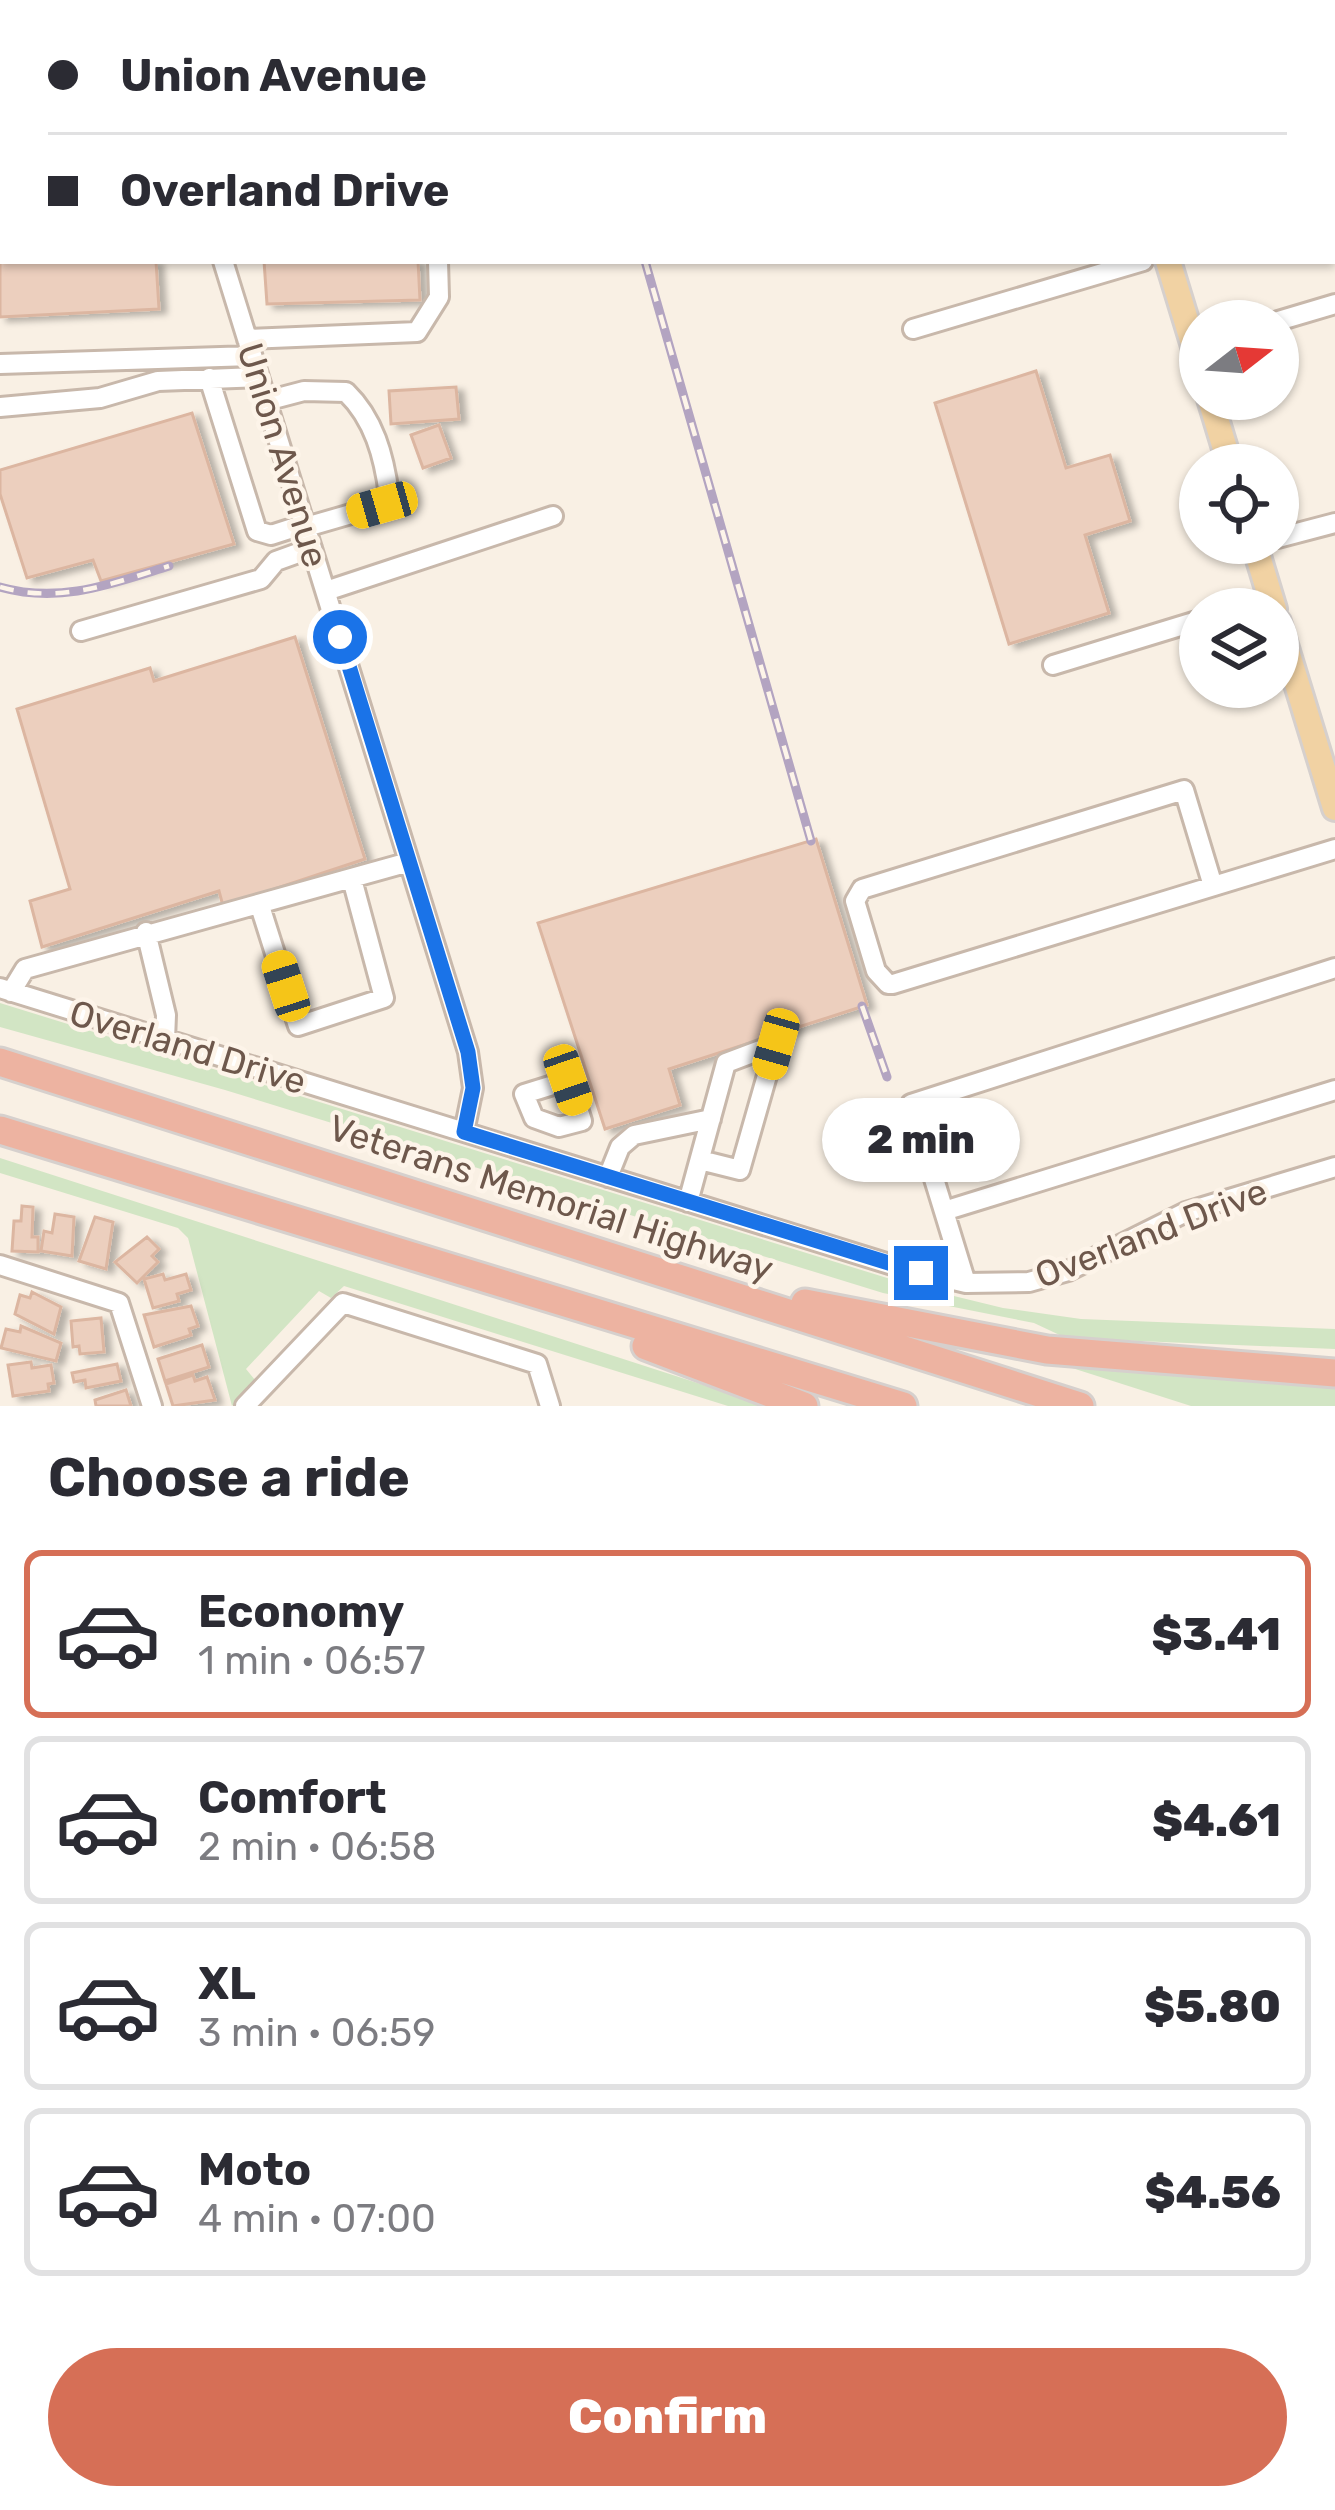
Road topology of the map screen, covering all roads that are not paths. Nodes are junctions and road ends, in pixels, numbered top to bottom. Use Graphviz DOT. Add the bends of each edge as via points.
graph roads {
  1 [pos="224,264"];
  2 [pos="438,264"];
  3 [pos="1133,264"];
  4 [pos="1169,264"];
  5 [pos="1181,300"];
  6 [pos="1335,304"];
  7 [pos="1299,315"];
  8 [pos="914,329"];
  9 [pos="250,348"];
  10 [pos="0,364"];
  11 [pos="259,377"];
  12 [pos="208,378"];
  13 [pos="266,401"];
  14 [pos="0,407"];
  15 [pos="554,516"];
  16 [pos="1335,523"];
  17 [pos="305,525"];
  18 [pos="1299,532"];
  19 [pos="312,548"];
  20 [pos="326,592"];
  21 [pos="1179,626"];
  22 [pos="81,631"];
  23 [pos="1053,665"];
  24 [pos="1299,689"];
  25 [pos="1334,800"];
  26 [pos="1335,849"];
  27 [pos="409,862"];
  28 [pos="352,879"];
  29 [pos="1213,886"];
  30 [pos="260,906"];
  31 [pos="146,932"];
  32 [pos="1335,968"];
  33 [pos="5,990"];
  34 [pos="165,1040"];
  35 [pos="0,1062"];
  36 [pos="1335,1090"];
  37 [pos="711,1119"];
  38 [pos="551,1125"];
  39 [pos="0,1130"];
  40 [pos="464,1132"];
  41 [pos="539,1156"];
  42 [pos="700,1160"];
  43 [pos="1335,1167"];
  44 [pos="608,1178"];
  45 [pos="688,1202"];
  46 [pos="944,1211"];
  47 [pos="429,1263"];
  48 [pos="2,1271"];
  49 [pos="966,1282"];
  50 [pos="701,1284"];
  51 [pos="1335,1373"];
  52 [pos="152,1406"];
  53 [pos="245,1406"];
  54 [pos="550,1406"];
  55 [pos="804,1406"];
  56 [pos="903,1406"];
  57 [pos="1080,1406"];
  1 -- 9 [label="street, Union Avenue"];
  2 -- 9 [label="street" via="440,298 417,332"];
  3 -- 8 [label="street"];
  4 -- 5 [label="main road"];
  6 -- 7 [label="street"];
  9 -- 10 [label="street"];
  9 -- 11 [label="street, Union Avenue"];
  11 -- 12 [label="street"];
  11 -- 13 [label="street, Union Avenue"];
  12 -- 14 [label="street"];
  12 -- 17 [label="street" via="257,531 271,536"];
  13 -- 17 [label="street, Union Avenue"];
  13 -- 17 [label="street" via="346,392 365,410 386,467 382,505"];
  15 -- 20 [label="street"];
  16 -- 18 [label="street"];
  17 -- 19 [label="street, Union Avenue"];
  19 -- 20 [label="street, Union Avenue"];
  19 -- 22 [label="street" via="276,561 261,580"];
  20 -- 27 [label="street, Union Avenue"];
  21 -- 23 [label="street"];
  24 -- 25 [label="main road"];
  26 -- 29 [label="street"];
  27 -- 28 [label="street"];
  27 -- 40 [label="street, Union Avenue" via="472,1071"];
  28 -- 30 [label="street"];
  28 -- 30 [label="street" via="384,998 298,1025"];
  29 -- 29 [label="street" via="1184,790 862,889 856,908 883,983"];
  30 -- 31 [label="street"];
  31 -- 33 [label="street" via="25,969"];
  31 -- 34 [label="street"];
  32 -- 46 [label="street" via="910,1103"];
  33 -- 34 [label="street, Overland Drive"];
  34 -- 40 [label="street, Overland Drive"];
  35 -- 50 [label="highway, Veterans Memorial Highway"];
  36 -- 46 [label="street"];
  37 -- 42 [label="street"];
  37 -- 42 [label="street" via="726,1063 776,1044 740,1170"];
  37 -- 44 [label="street" via="634,1135"];
  38 -- 41 [label="street"];
  39 -- 47 [label="highway"];
  40 -- 41 [label="street, Overland Drive"];
  41 -- 44 [label="street, Overland Drive"];
  42 -- 45 [label="street"];
  43 -- 49 [label="street, Overland Drive" via="1171,1218 1048,1277"];
  44 -- 45 [label="street, Overland Drive"];
  45 -- 49 [label="street, Overland Drive"];
  46 -- 49 [label="street"];
  47 -- 55 [label="highway"];
  47 -- 56 [label="highway"];
  48 -- 52 [label="street" via="119,1303"];
  50 -- 51 [label="highway" via="1046,1350"];
  50 -- 57 [label="highway, Veterans Memorial Highway"];
  53 -- 54 [label="street" via="343,1303 537,1364"];
}
